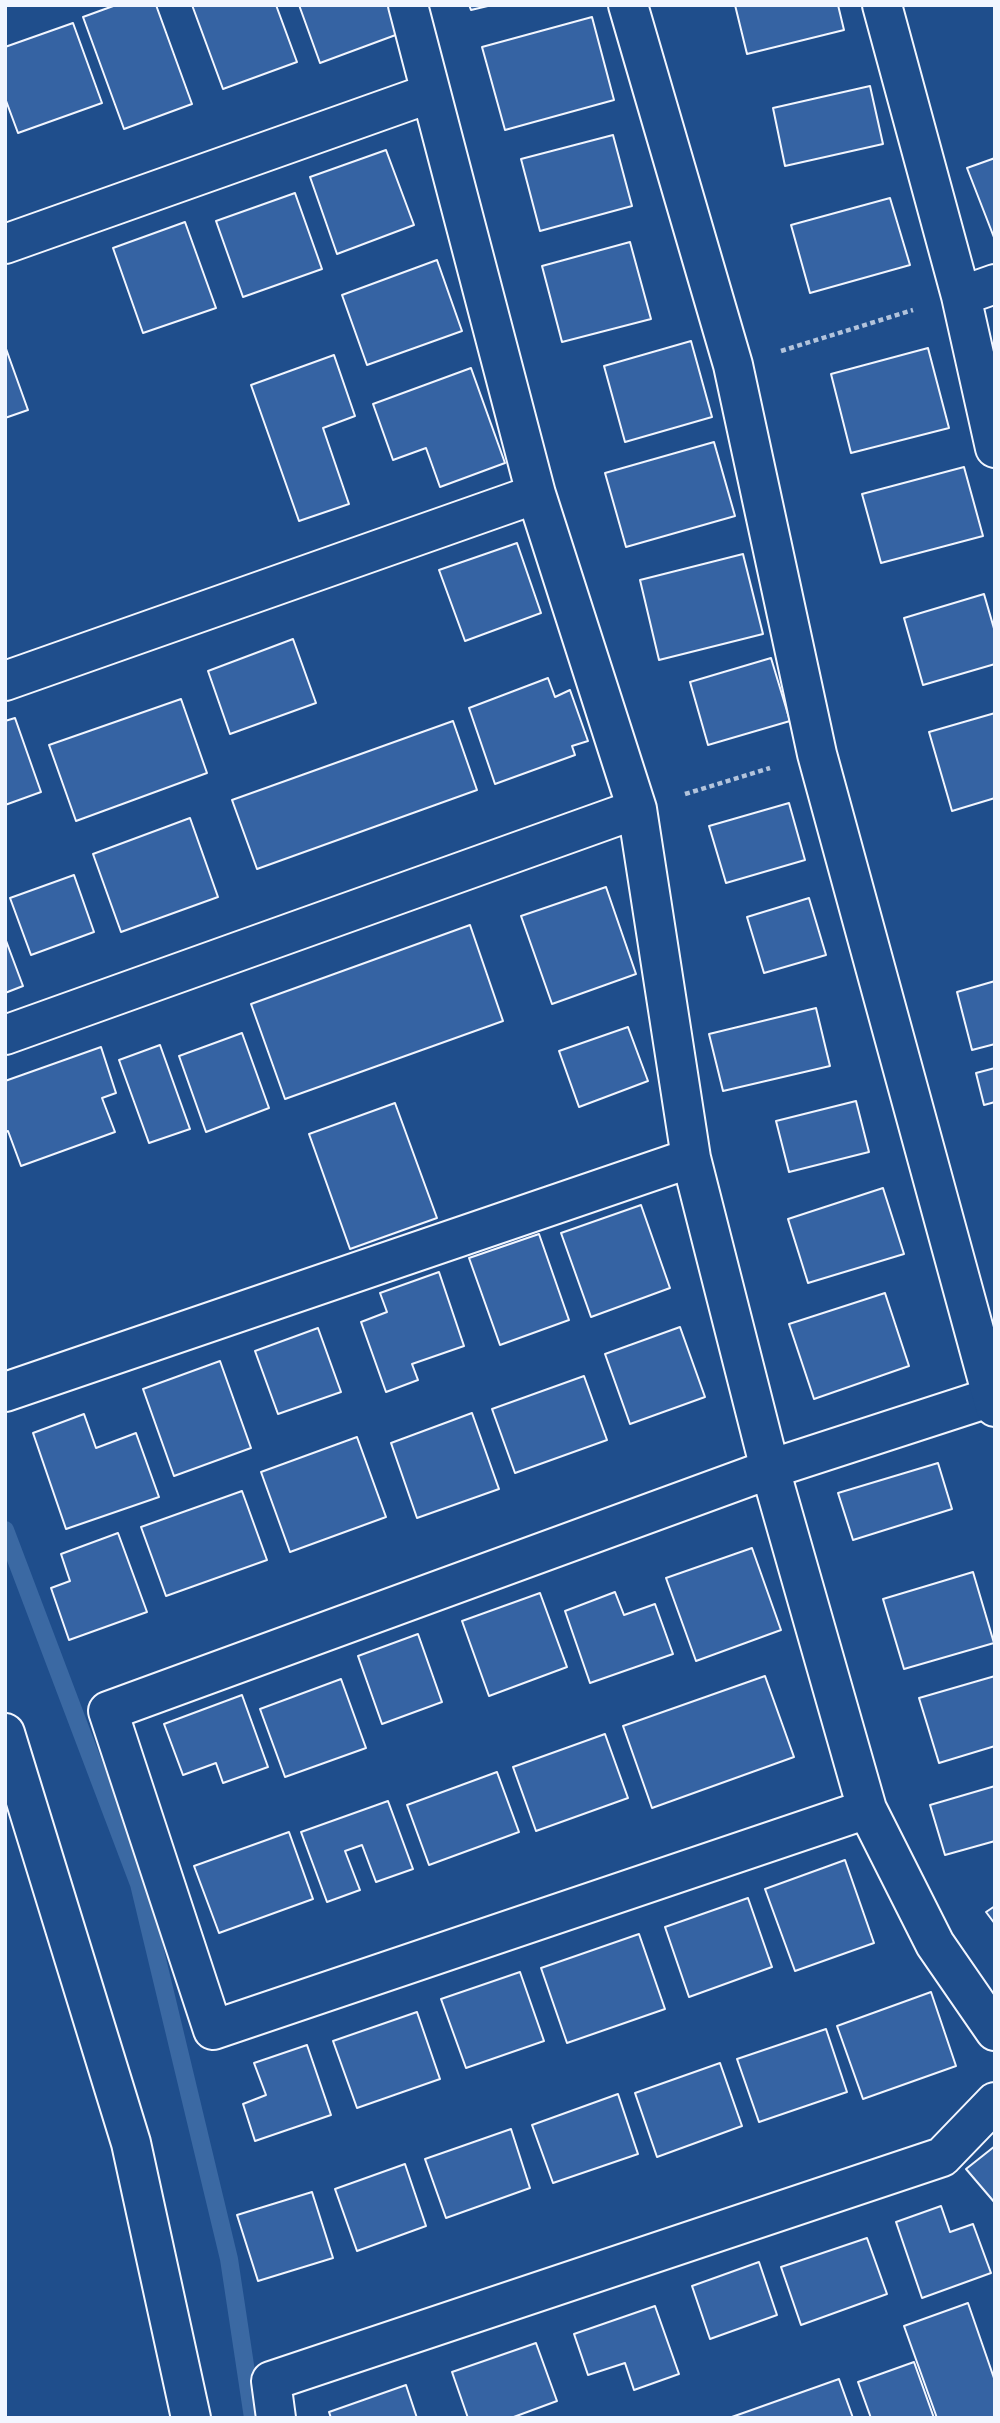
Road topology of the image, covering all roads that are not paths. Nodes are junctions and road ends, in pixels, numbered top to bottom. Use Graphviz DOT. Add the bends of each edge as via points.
graph roads {
  1 [pos="408,5"];
  2 [pos="628,5"];
  3 [pos="882,5"];
  4 [pos="431,93"];
  5 [pos="5,244"];
  6 [pos="978,290"];
  7 [pos="995,448"];
  8 [pos="536,494"];
  9 [pos="5,681"];
  10 [pos="637,808"];
  11 [pos="5,1035"];
  12 [pos="691,1158"];
  13 [pos="5,1392"];
  14 [pos="994,1400"];
  15 [pos="770,1469"];
  16 [pos="5,1733"];
  17 [pos="867,1809"];
  18 [pos="995,2031"];
  19 [pos="995,2102"];
  20 [pos="191,2418"];
  21 [pos="276,2418"];
  1 -- 4 [label="street"];
  2 -- 14 [label="street" via="733,365 817,754"];
  3 -- 6 [label="street"];
  4 -- 5 [label="street"];
  4 -- 8 [label="street"];
  6 -- 7 [label="street"];
  8 -- 9 [label="street"];
  8 -- 10 [label="street"];
  10 -- 11 [label="street"];
  10 -- 12 [label="street"];
  12 -- 13 [label="street"];
  12 -- 15 [label="street"];
  14 -- 15 [label="street"];
  15 -- 17 [label="street"];
  15 -- 17 [label="street" via="108,1711 213,2030"];
  16 -- 20 [label="street" via="131,2143"];
  17 -- 18 [label="street" via="935,1944"];
  19 -- 21 [label="street" via="942,2157 271,2381"];
}
